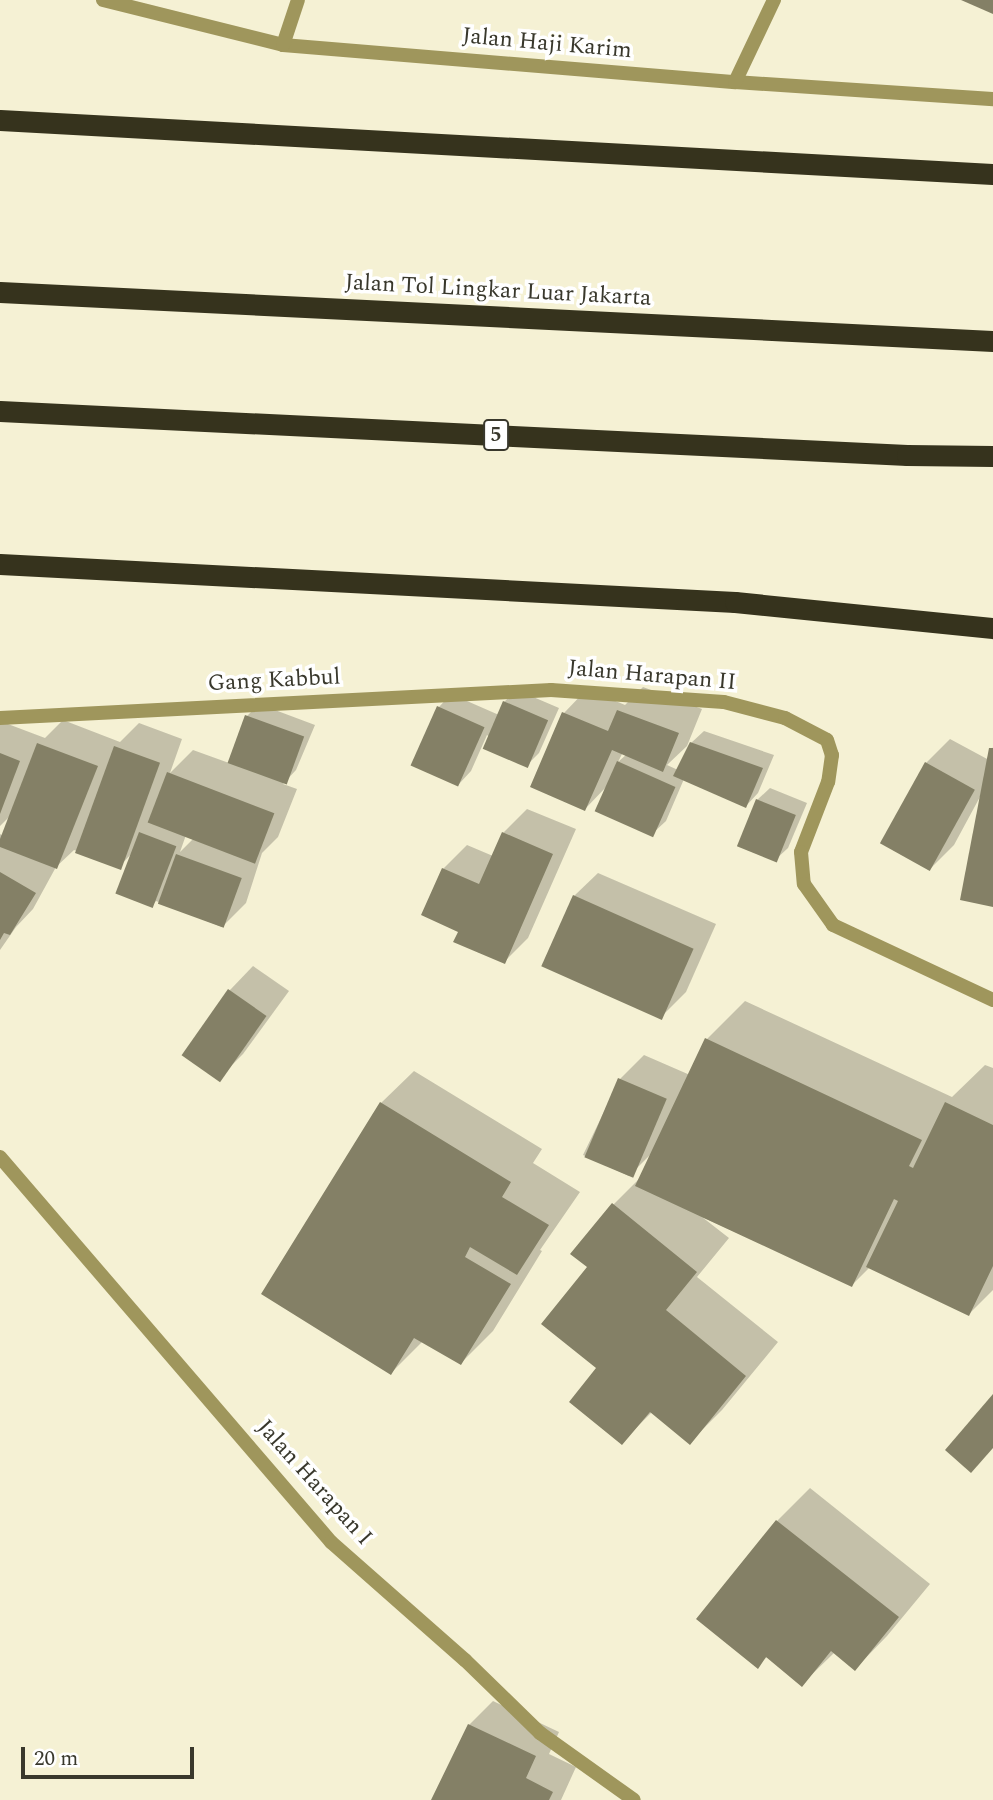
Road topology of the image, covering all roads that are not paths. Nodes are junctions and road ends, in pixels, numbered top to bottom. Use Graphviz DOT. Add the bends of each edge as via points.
graph roads {
  1 [pos="103,0"];
  2 [pos="299,0"];
  3 [pos="774,0"];
  4 [pos="283,45"];
  5 [pos="735,82"];
  6 [pos="993,99"];
  7 [pos="0,120"];
  8 [pos="993,174"];
  9 [pos="0,292"];
  10 [pos="993,341"];
  11 [pos="0,411"];
  12 [pos="993,456"];
  13 [pos="0,564"];
  14 [pos="993,628"];
  15 [pos="551,691"];
  16 [pos="0,718"];
  17 [pos="993,1000"];
  18 [pos="0,1157"];
  19 [pos="634,1800"];
  1 -- 4 [label="street, Jalan Haji Karim"];
  2 -- 4 [label="street"];
  3 -- 5 [label="street"];
  4 -- 5 [label="street, Jalan Haji Karim"];
  5 -- 6 [label="street, Jalan Haji Karim"];
  7 -- 8 [label="highway"];
  9 -- 10 [label="highway, Jalan Tol Lingkar Luar Jakarta"];
  11 -- 12 [label="highway, 5"];
  13 -- 14 [label="highway" via="735,602"];
  15 -- 16 [label="street, Gang Kabbul"];
  15 -- 17 [label="street, Jalan Harapan II" via="724,702 785,718 827,740 832,755 828,782 802,852 804,884 833,925"];
  18 -- 19 [label="street, Jalan Harapan I" via="331,1542 540,1733"];
}
